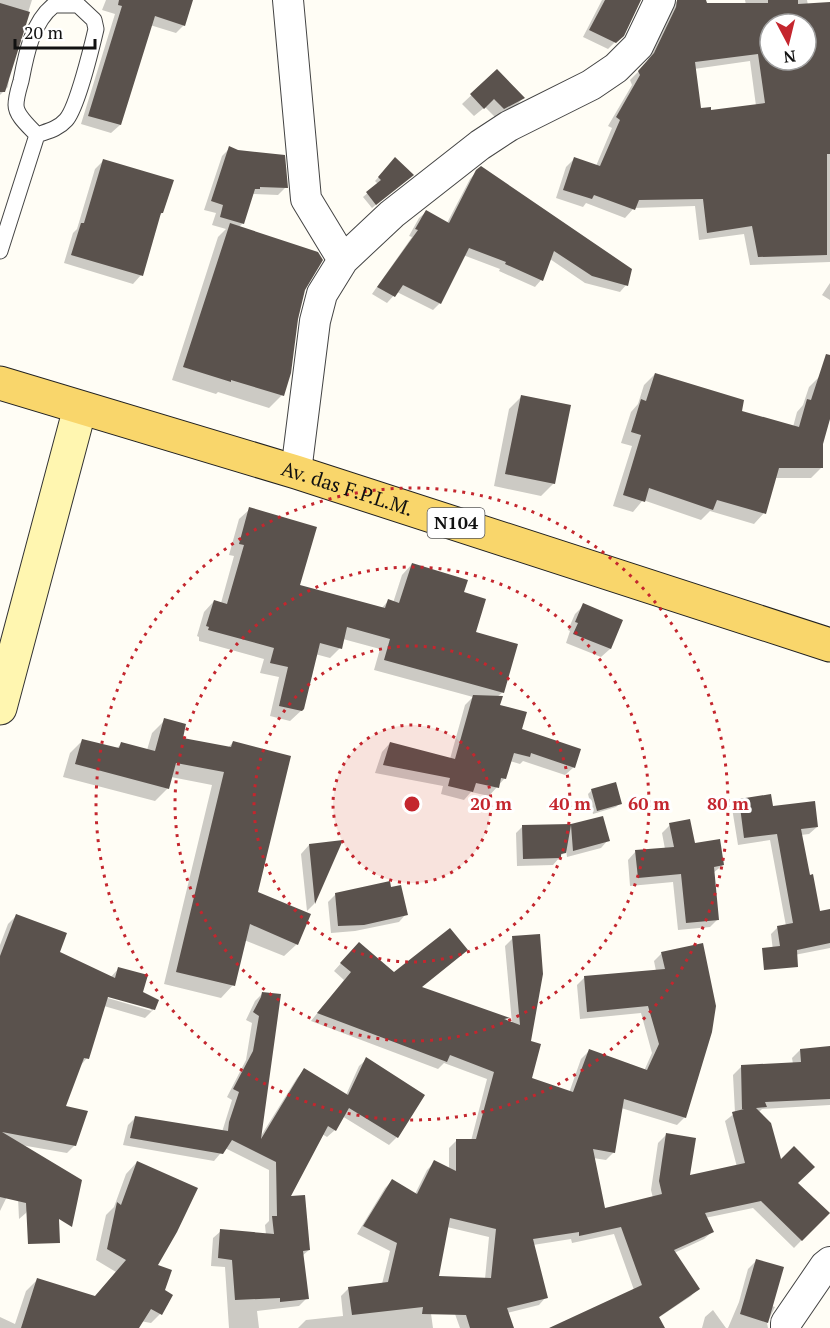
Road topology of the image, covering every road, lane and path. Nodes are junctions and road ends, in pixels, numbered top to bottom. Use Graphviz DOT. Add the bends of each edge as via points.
graph roads {
  1 [pos="288,0"];
  2 [pos="660,0"];
  3 [pos="37,135"];
  4 [pos="0,251"];
  5 [pos="343,260"];
  6 [pos="0,383"];
  7 [pos="80,408"];
  8 [pos="296,472"];
  9 [pos="830,645"];
  10 [pos="0,708"];
  11 [pos="830,1262"];
  12 [pos="786,1328"];
  1 -- 5 [label="street" via="306,199"];
  2 -- 5 [label="street" via="638,46 616,68 480,145 392,214"];
  3 -- 3 [label="lane" via="58,128 69,118 82,81 96,28 94,20 78,5 54,5 36,27 15,106"];
  3 -- 4 [label="lane"];
  5 -- 8 [label="street" via="322,294 315,321"];
  6 -- 7 [label="main road, Av. das F.P.L.M. / N104"];
  7 -- 8 [label="main road, Av. das F.P.L.M. / N104"];
  7 -- 10 [label="street"];
  8 -- 9 [label="main road, Av. das F.P.L.M. / N104"];
  11 -- 12 [label="street"];
}
